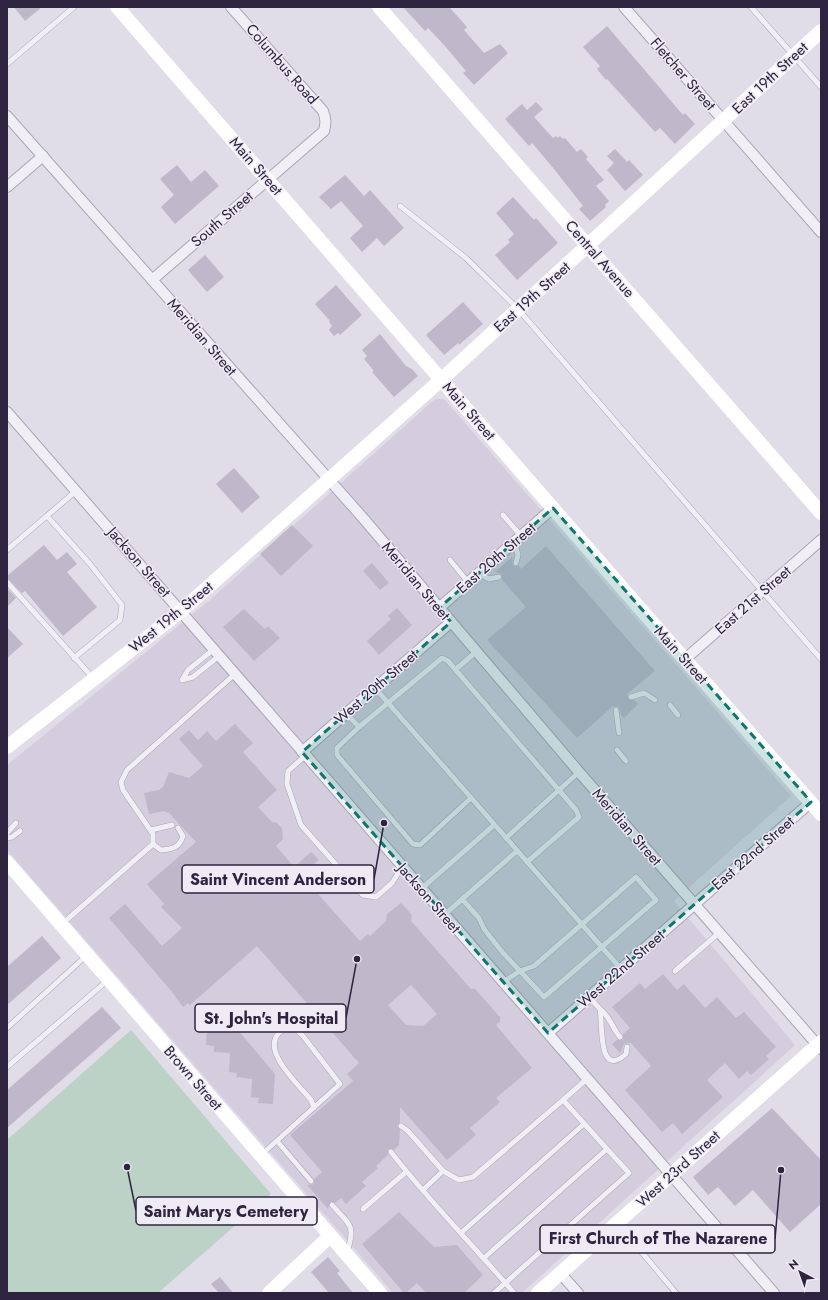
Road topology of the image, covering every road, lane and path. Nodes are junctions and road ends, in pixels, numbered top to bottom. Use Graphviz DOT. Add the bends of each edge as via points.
graph roads {
  1 [pos="74,7"];
  2 [pos="117,7"];
  3 [pos="231,7"];
  4 [pos="379,7"];
  5 [pos="624,7"];
  6 [pos="751,7"];
  7 [pos="821,31"];
  8 [pos="794,56"];
  9 [pos="7,64"];
  10 [pos="821,87"];
  11 [pos="7,116"];
  12 [pos="725,121"];
  13 [pos="326,124"];
  14 [pos="43,156"];
  15 [pos="267,179"];
  16 [pos="7,187"];
  17 [pos="400,206"];
  18 [pos="821,232"];
  19 [pos="588,245"];
  20 [pos="152,280"];
  21 [pos="518,310"];
  22 [pos="442,379"];
  23 [pos="7,412"];
  24 [pos="329,480"];
  25 [pos="76,490"];
  26 [pos="553,508"];
  27 [pos="821,513"];
  28 [pos="503,515"];
  29 [pos="47,516"];
  30 [pos="518,539"];
  31 [pos="821,540"];
  32 [pos="7,550"];
  33 [pos="450,560"];
  34 [pos="516,563"];
  35 [pos="478,573"];
  36 [pos="499,577"];
  37 [pos="7,582"];
  38 [pos="468,582"];
  39 [pos="763,591"];
  40 [pos="439,608"];
  41 [pos="181,611"];
  42 [pos="450,622"];
  43 [pos="217,652"];
  44 [pos="476,652"];
  45 [pos="74,658"];
  46 [pos="821,659"];
  47 [pos="684,660"];
  48 [pos="456,669"];
  49 [pos="235,674"];
  50 [pos="93,679"];
  51 [pos="375,688"];
  52 [pos="631,698"];
  53 [pos="655,700"];
  54 [pos="388,703"];
  55 [pos="670,705"];
  56 [pos="616,710"];
  57 [pos="346,713"];
  58 [pos="678,715"];
  59 [pos="359,727"];
  60 [pos="619,733"];
  61 [pos="7,746"];
  62 [pos="617,750"];
  63 [pos="304,754"];
  64 [pos="626,761"];
  65 [pos="579,772"];
  66 [pos="559,790"];
  67 [pos="471,798"];
  68 [pos="811,802"];
  69 [pos="821,814"];
  70 [pos="16,823"];
  71 [pos="494,824"];
  72 [pos="172,825"];
  73 [pos="178,828"];
  74 [pos="151,830"];
  75 [pos="20,831"];
  76 [pos="7,834"];
  77 [pos="7,838"];
  78 [pos="506,838"];
  79 [pos="153,844"];
  80 [pos="517,851"];
  81 [pos="7,862"];
  82 [pos="527,862"];
  83 [pos="402,867"];
  84 [pos="421,889"];
  85 [pos="462,899"];
  86 [pos="694,904"];
  87 [pos="444,915"];
  88 [pos="62,924"];
  89 [pos="582,924"];
  90 [pos="719,933"];
  91 [pos="602,947"];
  92 [pos="88,955"];
  93 [pos="621,969"];
  94 [pos="520,971"];
  95 [pos="675,971"];
  96 [pos="109,980"];
  97 [pos="503,982"];
  98 [pos="589,997"];
  99 [pos="600,1009"];
  100 [pos="7,1028"];
  101 [pos="548,1033"];
  102 [pos="620,1037"];
  103 [pos="820,1045"];
  104 [pos="627,1047"];
  105 [pos="7,1067"];
  106 [pos="588,1078"];
  107 [pos="563,1100"];
  108 [pos="314,1108"];
  109 [pos="584,1124"];
  110 [pos="401,1126"];
  111 [pos="277,1141"];
  112 [pos="607,1149"];
  113 [pos="391,1152"];
  114 [pos="261,1156"];
  115 [pos="443,1171"];
  116 [pos="406,1172"];
  117 [pos="672,1174"];
  118 [pos="311,1181"];
  119 [pos="423,1190"];
  120 [pos="332,1206"];
  121 [pos="363,1209"];
  122 [pos="617,1223"];
  123 [pos="462,1232"];
  124 [pos="330,1236"];
  125 [pos="346,1254"];
  126 [pos="484,1258"];
  127 [pos="560,1273"];
  128 [pos="506,1283"];
  129 [pos="269,1293"];
  130 [pos="380,1293"];
  131 [pos="494,1293"];
  132 [pos="514,1293"];
  133 [pos="538,1293"];
  134 [pos="578,1293"];
  135 [pos="676,1293"];
  136 [pos="774,1293"];
  1 -- 9 [label="lane"];
  2 -- 15 [label="street, Main Street"];
  3 -- 13 [label="street, Columbus Road" via="323,111"];
  4 -- 19 [label="street, Central Avenue"];
  5 -- 12 [label="street, Fletcher Street"];
  6 -- 8 [label="lane"];
  7 -- 8 [label="street, East 19th Street"];
  8 -- 10 [label="lane"];
  8 -- 12 [label="street, East 19th Street"];
  11 -- 14 [label="street, Meridian Street"];
  12 -- 18 [label="street, Fletcher Street"];
  12 -- 19 [label="street, East 19th Street"];
  13 -- 15 [label="street, South Street" via="324,131"];
  14 -- 16 [label="street"];
  14 -- 20 [label="street, Meridian Street"];
  15 -- 20 [label="street, South Street"];
  15 -- 22 [label="street, Main Street"];
  17 -- 21 [label="lane" via="466,258"];
  19 -- 21 [label="street, East 19th Street"];
  19 -- 27 [label="street, Central Avenue"];
  20 -- 24 [label="street, Meridian Street"];
  21 -- 22 [label="street, East 19th Street"];
  21 -- 39 [label="lane"];
  22 -- 24 [label="street, East 19th Street"];
  22 -- 26 [label="street, Main Street"];
  23 -- 25 [label="street, Jackson Street"];
  24 -- 40 [label="street, Meridian Street"];
  24 -- 41 [label="street, West 19th Street"];
  25 -- 29 [label="lane"];
  25 -- 41 [label="street, Jackson Street"];
  26 -- 30 [label="street, East 20th Street"];
  26 -- 47 [label="street, Main Street"];
  28 -- 30 [label="lane"];
  29 -- 32 [label="lane"];
  29 -- 45 [label="lane" via="122,605 120,620"];
  30 -- 34 [label="lane"];
  30 -- 35 [label="street, East 20th Street"];
  31 -- 39 [label="street, East 21st Street"];
  33 -- 38 [label="lane"];
  35 -- 36 [label="lane" via="489,579"];
  35 -- 38 [label="street, East 20th Street"];
  37 -- 45 [label="lane"];
  38 -- 40 [label="street, East 20th Street"];
  39 -- 46 [label="lane"];
  39 -- 47 [label="street, East 21st Street"];
  40 -- 42 [label="street, Meridian Street"];
  41 -- 43 [label="street, Jackson Street"];
  41 -- 50 [label="street, West 19th Street"];
  42 -- 44 [label="street, Meridian Street"];
  42 -- 51 [label="street, West 20th Street"];
  43 -- 43 [label="lane" via="188,670 182,680 193,677"];
  43 -- 49 [label="street, Jackson Street"];
  44 -- 48 [label="lane"];
  44 -- 65 [label="street, Meridian Street"];
  45 -- 50 [label="lane"];
  47 -- 68 [label="street, Main Street"];
  48 -- 54 [label="lane" via="442,658"];
  48 -- 66 [label="lane"];
  49 -- 63 [label="street, Jackson Street"];
  49 -- 74 [label="lane" via="127,770 121,782 123,790"];
  50 -- 61 [label="street, West 19th Street"];
  51 -- 54 [label="lane"];
  51 -- 57 [label="street, West 20th Street"];
  52 -- 53 [label="lane" via="644,693"];
  54 -- 59 [label="lane"];
  54 -- 67 [label="lane"];
  55 -- 58 [label="lane"];
  56 -- 60 [label="lane"];
  57 -- 59 [label="lane"];
  57 -- 63 [label="street, West 20th Street"];
  59 -- 67 [label="lane" via="337,748 336,755 413,844 420,844"];
  62 -- 64 [label="lane"];
  63 -- 83 [label="street, Jackson Street"];
  63 -- 83 [label="lane" via="288,771 287,784 301,826 363,894 376,897 392,883"];
  65 -- 66 [label="lane"];
  65 -- 86 [label="street, Meridian Street"];
  66 -- 78 [label="lane"];
  66 -- 82 [label="lane" via="579,817"];
  67 -- 71 [label="lane"];
  68 -- 69 [label="street, Main Street"];
  68 -- 86 [label="street, East 22nd Street"];
  70 -- 76 [label="lane"];
  71 -- 78 [label="lane"];
  71 -- 84 [label="lane"];
  72 -- 74 [label="lane"];
  73 -- 79 [label="lane" via="184,836 180,845 161,850"];
  74 -- 79 [label="lane"];
  75 -- 77 [label="lane"];
  78 -- 80 [label="lane"];
  79 -- 88 [label="lane"];
  80 -- 82 [label="lane"];
  80 -- 85 [label="lane"];
  81 -- 88 [label="street, Brown Street"];
  82 -- 89 [label="lane"];
  83 -- 84 [label="street, Jackson Street"];
  84 -- 87 [label="street, Jackson Street"];
  85 -- 87 [label="lane"];
  85 -- 94 [label="lane"];
  86 -- 90 [label="street, Meridian Street"];
  86 -- 93 [label="street, West 22nd Street"];
  87 -- 97 [label="street, Jackson Street"];
  88 -- 92 [label="street, Brown Street"];
  89 -- 91 [label="lane"];
  89 -- 91 [label="lane" via="636,877 656,900"];
  89 -- 94 [label="lane" via="534,966"];
  90 -- 95 [label="lane"];
  90 -- 103 [label="street, Meridian Street"];
  91 -- 93 [label="lane"];
  91 -- 94 [label="lane" via="544,997"];
  92 -- 96 [label="street, Brown Street"];
  92 -- 100 [label="lane"];
  93 -- 98 [label="street, West 22nd Street"];
  94 -- 97 [label="lane"];
  96 -- 105 [label="lane"];
  96 -- 114 [label="street, Brown Street"];
  97 -- 101 [label="street, Jackson Street"];
  98 -- 99 [label="lane"];
  98 -- 101 [label="street, West 22nd Street"];
  99 -- 102 [label="lane" via="607,1014 613,1029"];
  99 -- 104 [label="lane" via="604,1052 607,1058 620,1060 626,1054"];
  101 -- 106 [label="street, Jackson Street"];
  103 -- 117 [label="street, West 23rd Street"];
  106 -- 107 [label="lane"];
  106 -- 117 [label="street, Jackson Street"];
  107 -- 109 [label="lane"];
  107 -- 115 [label="lane" via="474,1177 459,1180"];
  108 -- 108 [label="lane" via="340,1084 303,1036 292,1026 286,1027 276,1036 273,1045 276,1056 311,1100"];
  108 -- 111 [label="lane"];
  109 -- 112 [label="lane"];
  109 -- 123 [label="lane"];
  110 -- 115 [label="lane" via="408,1130"];
  111 -- 114 [label="lane"];
  111 -- 118 [label="lane"];
  112 -- 126 [label="lane"];
  112 -- 128 [label="lane" via="629,1173"];
  113 -- 116 [label="lane"];
  114 -- 124 [label="street, Brown Street"];
  115 -- 119 [label="lane"];
  116 -- 119 [label="lane"];
  116 -- 121 [label="lane"];
  117 -- 122 [label="street, West 23rd Street"];
  117 -- 136 [label="street, Jackson Street"];
  119 -- 123 [label="lane"];
  120 -- 125 [label="lane" via="352,1228 353,1235"];
  122 -- 127 [label="street, West 23rd Street"];
  122 -- 135 [label="lane"];
  123 -- 126 [label="lane"];
  124 -- 125 [label="street, Brown Street"];
  124 -- 129 [label="street"];
  125 -- 130 [label="street, Brown Street"];
  126 -- 128 [label="lane"];
  127 -- 133 [label="street, West 23rd Street"];
  127 -- 134 [label="street"];
  128 -- 131 [label="lane"];
  128 -- 132 [label="lane"];
}
